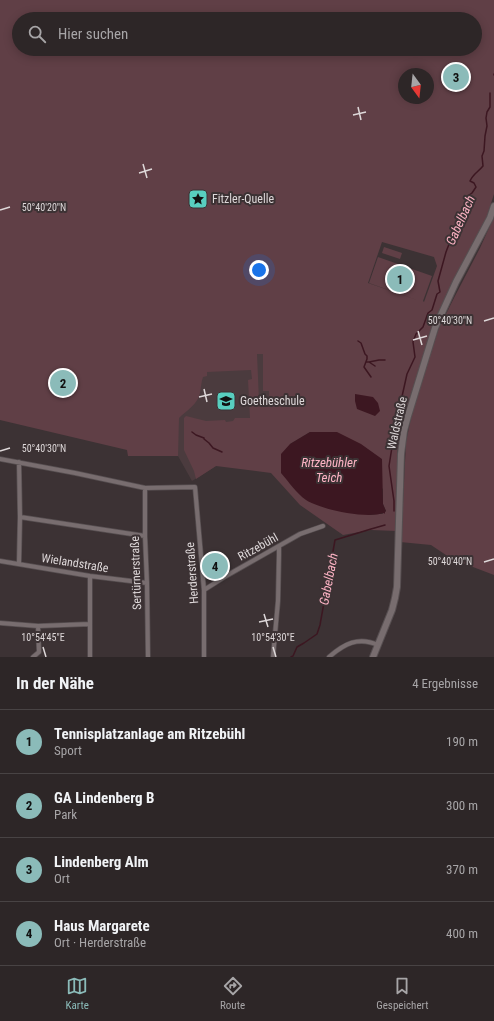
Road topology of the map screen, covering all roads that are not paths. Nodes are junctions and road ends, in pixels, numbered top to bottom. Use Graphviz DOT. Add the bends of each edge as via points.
graph roads {
  1 [pos="494,206"];
  2 [pos="0,459"];
  3 [pos="19,462"];
  4 [pos="145,488"];
  5 [pos="20,517"];
  6 [pos="323,526"];
  7 [pos="145,536"];
  8 [pos="279,547"];
  9 [pos="0,561"];
  10 [pos="19,563"];
  11 [pos="90,576"];
  12 [pos="147,583"];
  13 [pos="204,590"];
  14 [pos="0,623"];
  15 [pos="90,624"];
  16 [pos="38,626"];
  17 [pos="378,645"];
  18 [pos="33,657"];
  19 [pos="90,657"];
  20 [pos="148,657"];
  21 [pos="204,657"];
  22 [pos="274,657"];
  23 [pos="328,657"];
  24 [pos="373,657"];
  1 -- 17 [label="street, Waldstraße" via="435,328 406,424 400,454 397,587 392,610"];
  2 -- 3 [label="street"];
  3 -- 4 [label="street"];
  3 -- 5 [label="street"];
  4 -- 7 [label="street, Sertürnerstraße"];
  4 -- 13 [label="street, Herderstraße" via="195,487"];
  5 -- 7 [label="street"];
  5 -- 10 [label="street"];
  6 -- 8 [label="street, Ritzebühl" via="300,534"];
  7 -- 12 [label="street, Sertürnerstraße"];
  8 -- 13 [label="street, Ritzebühl"];
  8 -- 22 [label="street"];
  9 -- 10 [label="street, Wielandstraße"];
  10 -- 11 [label="street, Wielandstraße"];
  11 -- 12 [label="street, Wielandstraße"];
  11 -- 15 [label="street"];
  12 -- 20 [label="street, Sertürnerstraße"];
  13 -- 21 [label="street, Herderstraße"];
  14 -- 16 [label="street"];
  15 -- 16 [label="street"];
  15 -- 19 [label="street"];
  16 -- 18 [label="street" via="38,652"];
  17 -- 23 [label="street" via="356,641 343,646"];
  17 -- 24 [label="street, Waldstraße"];
}
